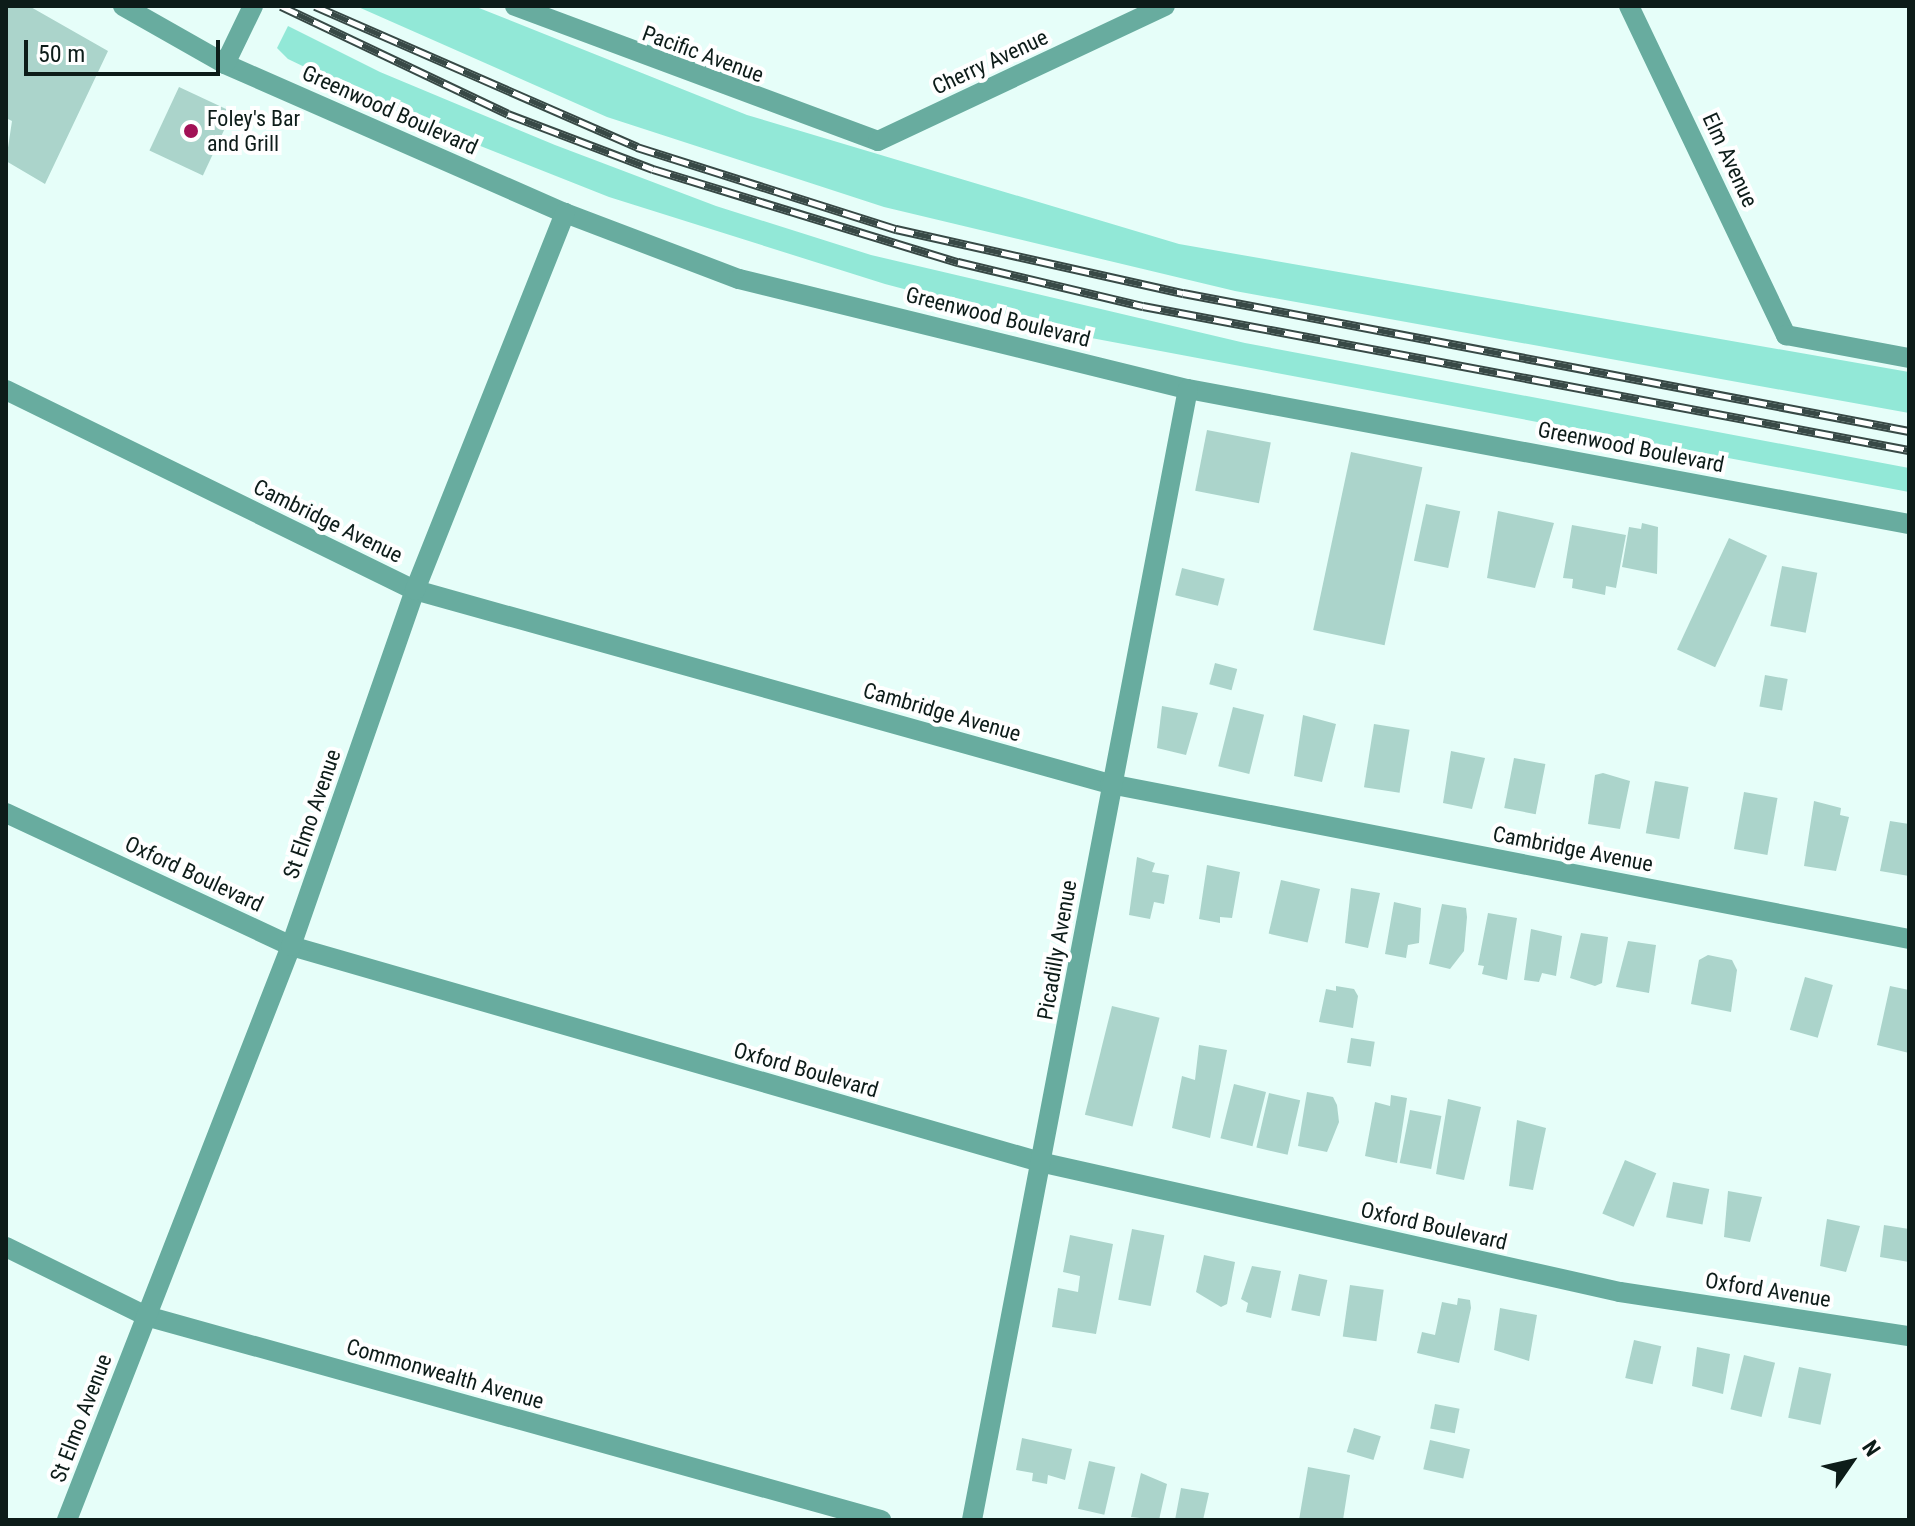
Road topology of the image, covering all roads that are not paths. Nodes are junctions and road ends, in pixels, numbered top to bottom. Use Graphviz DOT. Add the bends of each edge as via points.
graph roads {
  1 [pos="123,6"];
  2 [pos="253,6"];
  3 [pos="515,6"];
  4 [pos="1165,6"];
  5 [pos="1629,6"];
  6 [pos="225,64"];
  7 [pos="878,141"];
  8 [pos="565,213"];
  9 [pos="1909,358"];
  10 [pos="1188,389"];
  11 [pos="6,390"];
  12 [pos="1909,524"];
  13 [pos="415,590"];
  14 [pos="1110,784"];
  15 [pos="6,813"];
  16 [pos="1909,939"];
  17 [pos="291,946"];
  18 [pos="1044,1163"];
  19 [pos="6,1247"];
  20 [pos="1620,1292"];
  21 [pos="146,1316"];
  22 [pos="1909,1336"];
  23 [pos="67,1520"];
  24 [pos="881,1520"];
  25 [pos="972,1520"];
  1 -- 6 [label="street, Greenwood Boulevard"];
  2 -- 6 [label="street"];
  3 -- 7 [label="street, Pacific Avenue"];
  4 -- 7 [label="street, Cherry Avenue"];
  5 -- 9 [label="street, Elm Avenue" via="1786,335"];
  6 -- 8 [label="street, Greenwood Boulevard"];
  8 -- 10 [label="street, Greenwood Boulevard" via="739,279"];
  8 -- 13 [label="street, St Elmo Avenue"];
  10 -- 12 [label="street, Greenwood Boulevard"];
  10 -- 14 [label="street, Picadilly Avenue"];
  11 -- 13 [label="street, Cambridge Avenue"];
  13 -- 14 [label="street, Cambridge Avenue"];
  13 -- 17 [label="street, St Elmo Avenue"];
  14 -- 16 [label="street, Cambridge Avenue"];
  14 -- 18 [label="street, Picadilly Avenue"];
  15 -- 17 [label="street, Oxford Boulevard"];
  17 -- 18 [label="street, Oxford Boulevard"];
  17 -- 21 [label="street, St Elmo Avenue"];
  18 -- 20 [label="street, Oxford Boulevard"];
  18 -- 25 [label="street, Picadilly Avenue"];
  19 -- 21 [label="street, Commonwealth Avenue"];
  20 -- 22 [label="street, Oxford Avenue"];
  21 -- 23 [label="street, St Elmo Avenue"];
  21 -- 24 [label="street, Commonwealth Avenue"];
}
